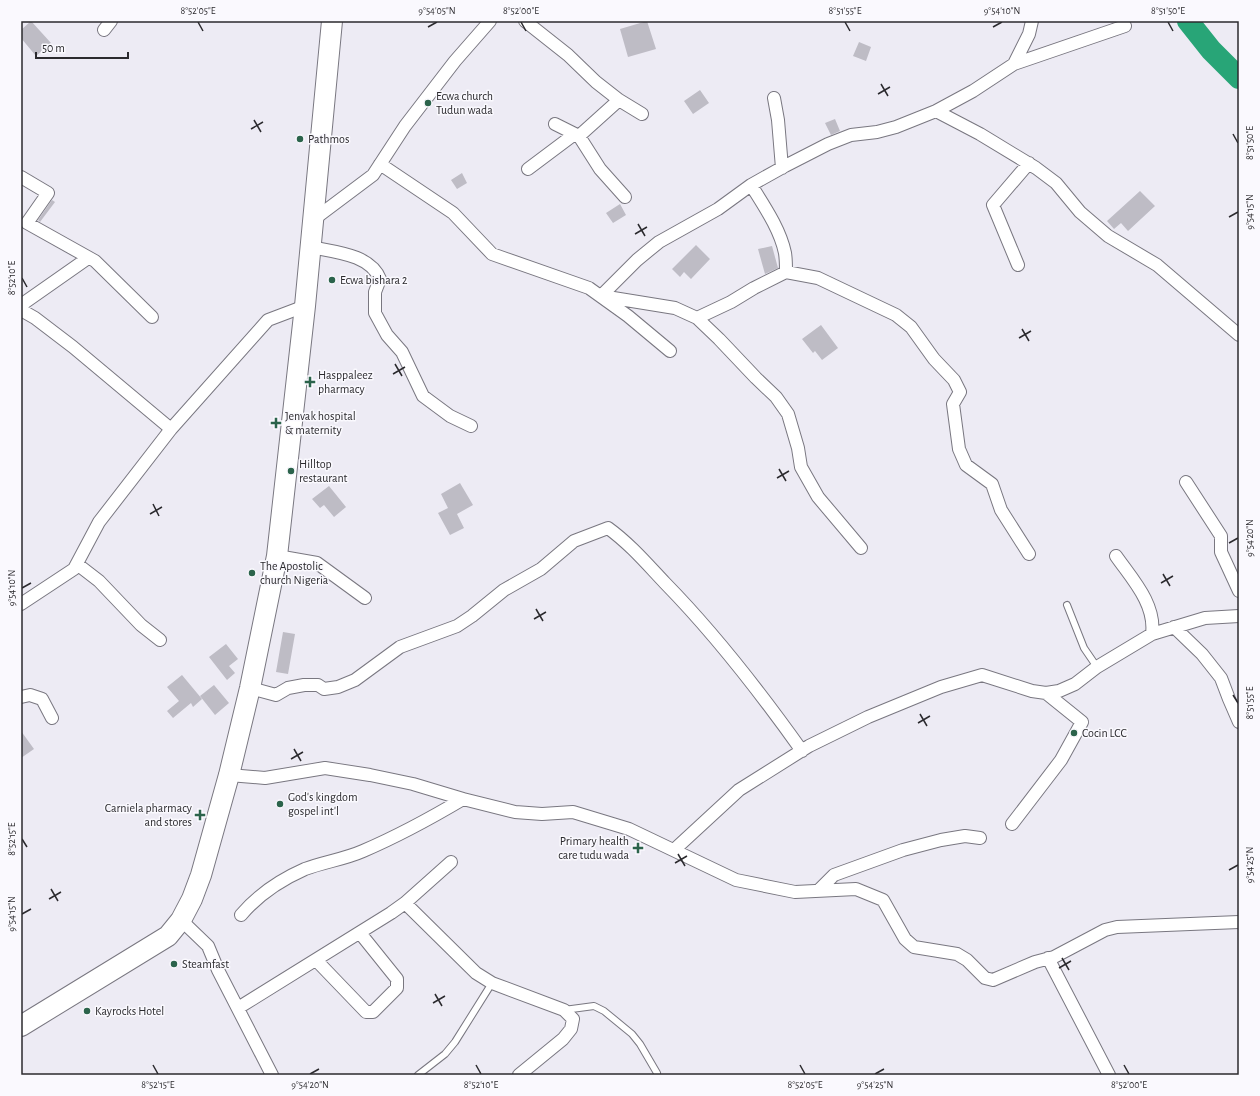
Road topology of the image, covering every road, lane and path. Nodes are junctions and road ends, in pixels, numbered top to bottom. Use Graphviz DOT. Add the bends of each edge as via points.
graph roads {
  1 [pos="332,21"];
  2 [pos="490,21"];
  3 [pos="525,21"];
  4 [pos="1032,21"];
  5 [pos="1125,26"];
  6 [pos="1014,64"];
  7 [pos="774,98"];
  8 [pos="619,100"];
  9 [pos="936,111"];
  10 [pos="642,114"];
  11 [pos="555,124"];
  12 [pos="579,136"];
  13 [pos="1029,163"];
  14 [pos="380,164"];
  15 [pos="782,168"];
  16 [pos="528,169"];
  17 [pos="21,177"];
  18 [pos="751,185"];
  19 [pos="625,197"];
  20 [pos="313,220"];
  21 [pos="311,247"];
  22 [pos="88,258"];
  23 [pos="1018,265"];
  24 [pos="786,272"];
  25 [pos="601,296"];
  26 [pos="21,305"];
  27 [pos="305,306"];
  28 [pos="21,310"];
  29 [pos="152,317"];
  30 [pos="697,318"];
  31 [pos="1239,335"];
  32 [pos="670,351"];
  33 [pos="470,426"];
  34 [pos="171,429"];
  35 [pos="1186,482"];
  36 [pos="861,548"];
  37 [pos="1029,554"];
  38 [pos="277,556"];
  39 [pos="1116,556"];
  40 [pos="76,564"];
  41 [pos="1239,591"];
  42 [pos="365,598"];
  43 [pos="21,604"];
  44 [pos="1067,605"];
  45 [pos="1239,616"];
  46 [pos="1174,627"];
  47 [pos="1152,634"];
  48 [pos="160,640"];
  49 [pos="1097,667"];
  50 [pos="250,688"];
  51 [pos="1046,693"];
  52 [pos="21,697"];
  53 [pos="52,718"];
  54 [pos="1239,722"];
  55 [pos="802,751"];
  56 [pos="229,775"];
  57 [pos="463,799"];
  58 [pos="1012,824"];
  59 [pos="980,838"];
  60 [pos="674,850"];
  61 [pos="451,862"];
  62 [pos="819,890"];
  63 [pos="405,904"];
  64 [pos="241,915"];
  65 [pos="180,920"];
  66 [pos="1239,922"];
  67 [pos="360,932"];
  68 [pos="1048,958"];
  69 [pos="316,960"];
  70 [pos="492,983"];
  71 [pos="238,1008"];
  72 [pos="564,1010"];
  73 [pos="21,1026"];
  74 [pos="657,1073"];
  75 [pos="272,1075"];
  76 [pos="418,1075"];
  77 [pos="518,1075"];
  78 [pos="1109,1075"];
  1 -- 20 [label="main road"];
  2 -- 14 [label="street" via="404,126"];
  3 -- 8 [label="street"];
  4 -- 6 [label="street" via="1029,34"];
  5 -- 6 [label="street"];
  6 -- 9 [label="street"];
  7 -- 15 [label="street"];
  8 -- 10 [label="street"];
  8 -- 12 [label="street"];
  9 -- 13 [label="street"];
  9 -- 15 [label="street" via="896,127 877,132 851,134"];
  11 -- 12 [label="street"];
  12 -- 16 [label="street" via="572,136"];
  12 -- 19 [label="street" via="600,169"];
  13 -- 23 [label="street" via="992,205"];
  13 -- 31 [label="street" via="1056,183 1080,212 1108,236 1157,265"];
  14 -- 20 [label="street" via="373,175"];
  14 -- 25 [label="street" via="453,213 492,254 589,288"];
  15 -- 18 [label="street"];
  17 -- 22 [label="street" via="48,193 27,223"];
  18 -- 24 [label="street" via="781,239 786,254"];
  18 -- 25 [label="street" via="718,209 659,242"];
  20 -- 21 [label="main road"];
  21 -- 27 [label="main road"];
  21 -- 33 [label="street" via="358,257 377,271 380,279 375,292 375,313 387,335 402,352 423,396 450,416"];
  22 -- 26 [label="street"];
  22 -- 29 [label="street" via="95,261"];
  24 -- 30 [label="street"];
  24 -- 37 [label="street" via="818,278 896,315 911,327 934,359 954,380 960,392 953,404 959,449 966,465 992,484 1001,510"];
  25 -- 30 [label="street" via="675,308"];
  25 -- 32 [label="street"];
  27 -- 34 [label="street" via="268,320"];
  27 -- 38 [label="main road"];
  28 -- 34 [label="street" via="73,347"];
  30 -- 36 [label="street" via="776,396 788,414 801,467 818,497"];
  34 -- 40 [label="street" via="100,522"];
  35 -- 41 [label="street" via="1221,536 1221,552"];
  38 -- 42 [label="street" via="317,563"];
  38 -- 50 [label="main road"];
  39 -- 47 [label="street" via="1144,596 1154,622"];
  40 -- 43 [label="street" via="74,569"];
  40 -- 48 [label="street" via="98,581 141,625"];
  44 -- 49 [label="lane" via="1084,648"];
  45 -- 46 [label="street" via="1205,618"];
  46 -- 47 [label="street"];
  46 -- 54 [label="street" via="1202,654 1221,678"];
  47 -- 49 [label="street"];
  49 -- 51 [label="street" via="1074,684 1059,691"];
  50 -- 55 [label="street" via="276,694 288,688 304,685 318,685 324,689 355,680 400,647 457,626 574,542 608,528 624,540 692,611 746,676"];
  50 -- 56 [label="main road"];
  51 -- 55 [label="street" via="982,675 941,687 868,717"];
  51 -- 58 [label="street" via="1082,722 1061,760"];
  52 -- 53 [label="street" via="42,699"];
  55 -- 60 [label="street" via="739,790"];
  56 -- 57 [label="street" via="265,778 325,768 370,774"];
  56 -- 65 [label="main road" via="201,875"];
  57 -- 60 [label="street" via="515,812 573,812 629,829"];
  57 -- 64 [label="street" via="362,852 306,869 279,882 252,902"];
  59 -- 62 [label="street" via="965,836 903,850 834,875"];
  60 -- 62 [label="street" via="736,880 795,892"];
  61 -- 63 [label="street"];
  62 -- 68 [label="street" via="856,889 883,900 905,939 914,947 957,954 985,978 993,980"];
  63 -- 67 [label="street"];
  63 -- 70 [label="street" via="476,973"];
  65 -- 71 [label="street" via="208,946"];
  65 -- 73 [label="main road" via="161,941"];
  66 -- 68 [label="street" via="1117,927 1105,930"];
  67 -- 69 [label="street"];
  67 -- 69 [label="street" via="397,979 397,988 373,1012 366,1012"];
  68 -- 78 [label="street"];
  69 -- 71 [label="street"];
  70 -- 72 [label="street"];
  70 -- 76 [label="lane" via="455,1042 445,1054"];
  71 -- 75 [label="street"];
  72 -- 74 [label="lane" via="594,1006 604,1011 632,1034"];
  72 -- 77 [label="street" via="573,1019 571,1029 563,1039"];
}
